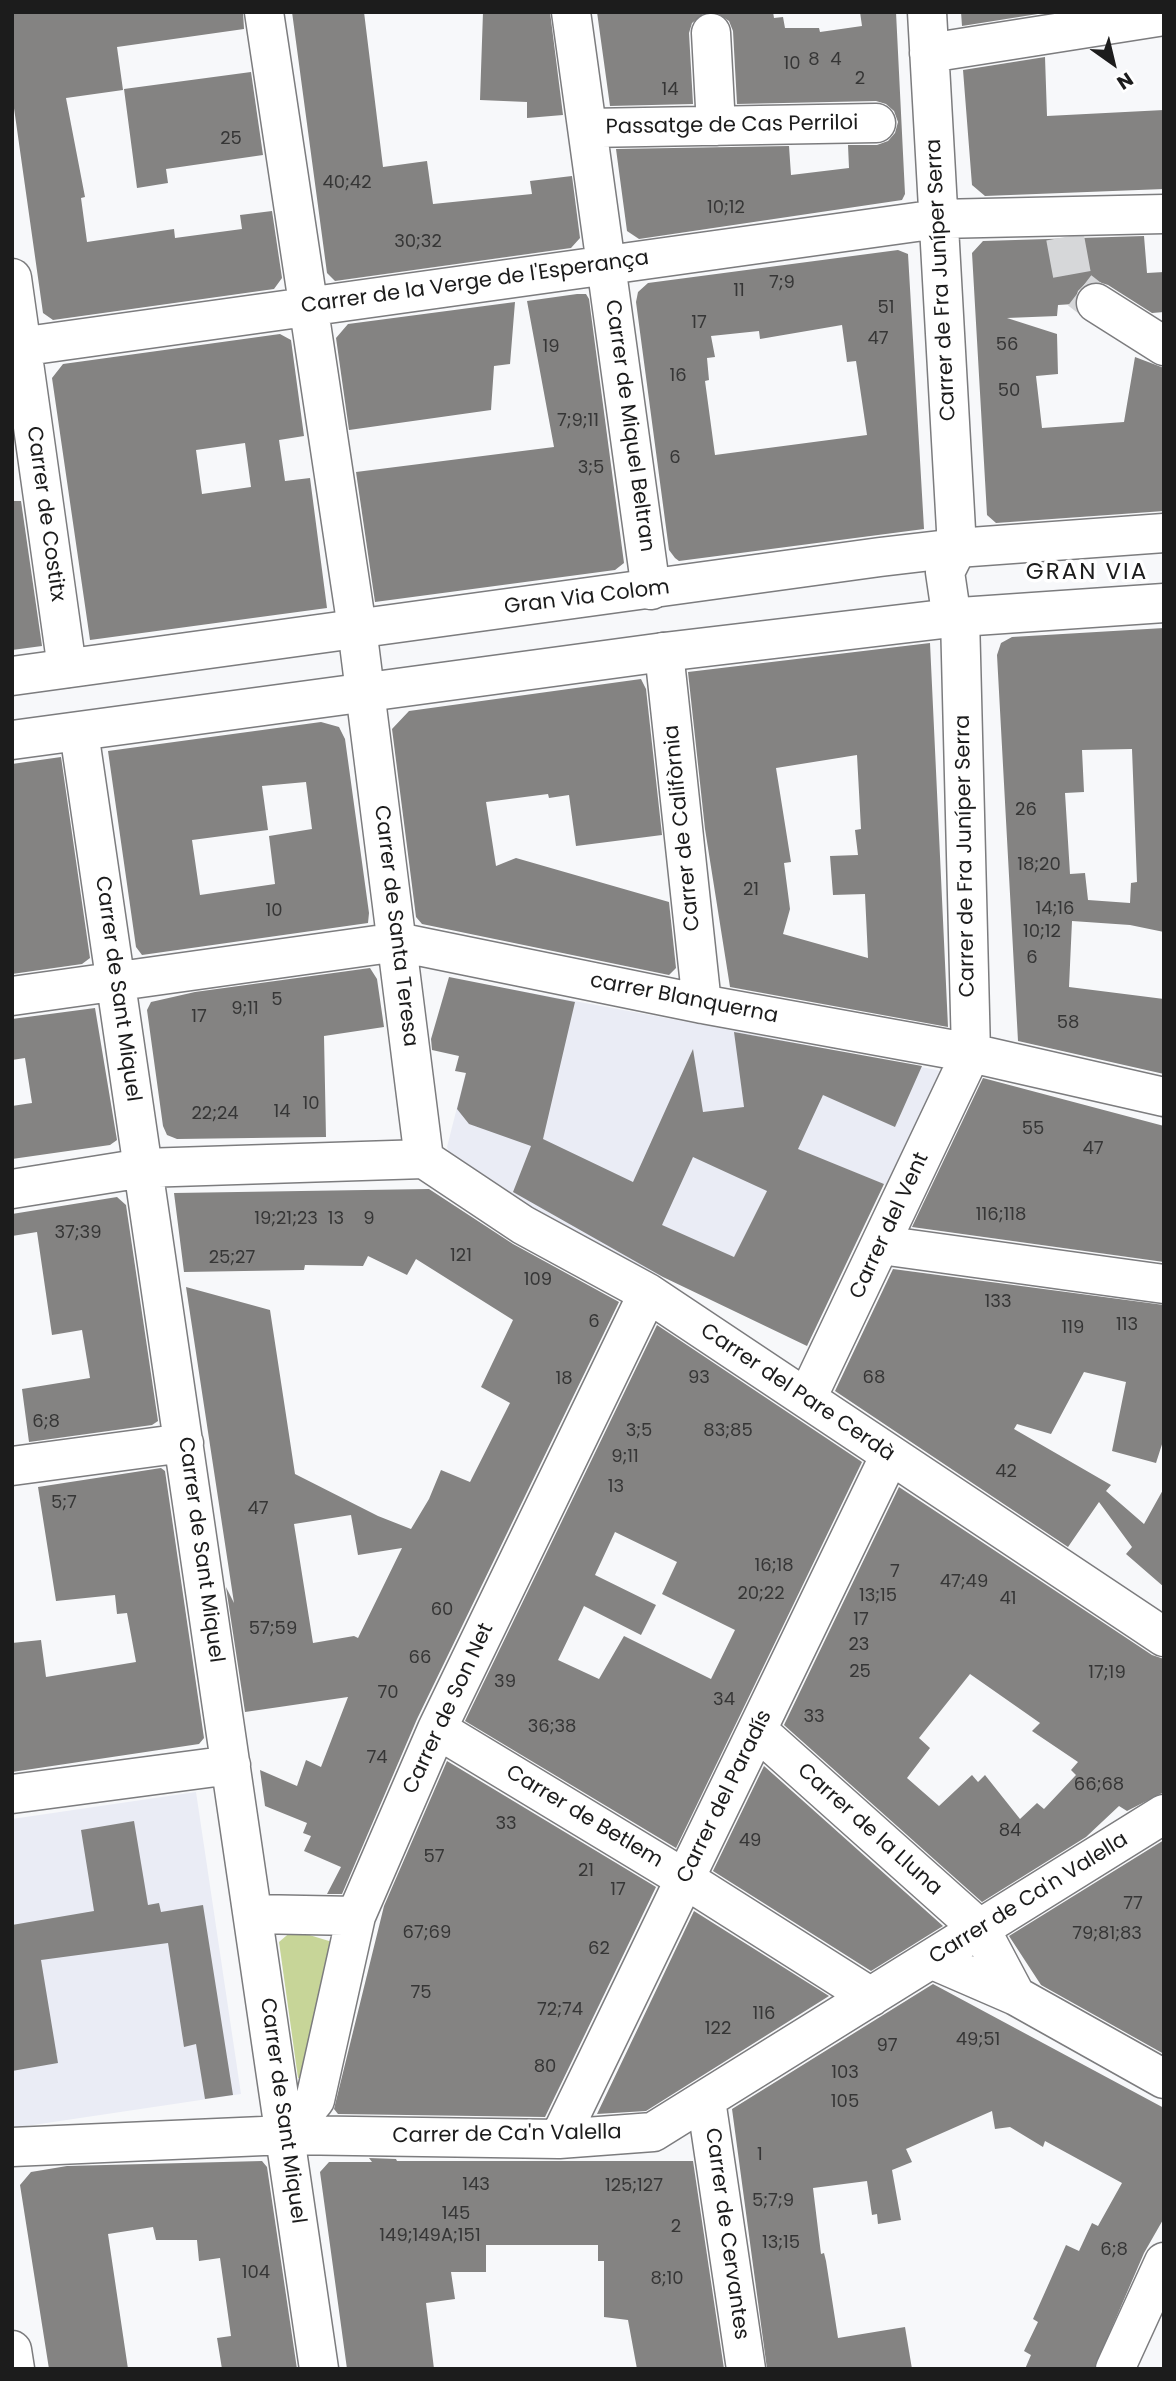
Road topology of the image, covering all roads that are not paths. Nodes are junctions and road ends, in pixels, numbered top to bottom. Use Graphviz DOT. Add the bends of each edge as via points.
graph roads {
  1 [pos="264,12"];
  2 [pos="571,12"];
  3 [pos="927,12"];
  4 [pos="1164,16"];
  5 [pos="711,33"];
  6 [pos="929,53"];
  7 [pos="876,123"];
  8 [pos="716,126"];
  9 [pos="587,128"];
  10 [pos="1164,214"];
  11 [pos="938,219"];
  12 [pos="606,265"];
  13 [pos="12,278"];
  14 [pos="1096,303"];
  15 [pos="309,306"];
  16 [pos="1164,346"];
  17 [pos="17,347"];
  18 [pos="1164,533"];
  19 [pos="957,548"];
  20 [pos="651,590"];
  21 [pos="1164,603"];
  22 [pos="960,617"];
  23 [pos="357,628"];
  24 [pos="664,652"];
  25 [pos="67,668"];
  26 [pos="12,676"];
  27 [pos="365,693"];
  28 [pos="79,732"];
  29 [pos="12,740"];
  30 [pos="398,942"];
  31 [pos="116,982"];
  32 [pos="12,996"];
  33 [pos="702,1004"];
  34 [pos="971,1053"];
  35 [pos="1164,1097"];
  36 [pos="424,1159"];
  37 [pos="143,1168"];
  38 [pos="12,1189"];
  39 [pos="881,1245"];
  40 [pos="1164,1284"];
  41 [pos="648,1293"];
  42 [pos="807,1398"];
  43 [pos="184,1443"];
  44 [pos="890,1455"];
  45 [pos="12,1466"];
  46 [pos="1164,1637"];
  47 [pos="437,1729"];
  48 [pos="757,1730"];
  49 [pos="231,1765"];
  50 [pos="12,1794"];
  51 [pos="1164,1814"];
  52 [pos="685,1879"];
  53 [pos="253,1914"];
  54 [pos="356,1916"];
  55 [pos="981,1930"];
  56 [pos="933,1960"];
  57 [pos="1016,1996"];
  58 [pos="871,1997"];
  59 [pos="1164,2079"];
  60 [pos="706,2100"];
  61 [pos="286,2135"];
  62 [pos="559,2139"];
  63 [pos="12,2147"];
  64 [pos="1164,2262"];
  65 [pos="12,2350"];
  66 [pos="15,2369"];
  67 [pos="319,2369"];
  68 [pos="746,2369"];
  69 [pos="1115,2369"];
  1 -- 15 [label="street, Carrer de Santa Teresa"];
  2 -- 9 [label="street, Carrer de Miquel Beltran"];
  3 -- 6 [label="street, Carrer de Fra Juníper Serra"];
  4 -- 6 [label="street"];
  5 -- 8 [label="street"];
  6 -- 11 [label="street, Carrer de Fra Juníper Serra"];
  7 -- 8 [label="street, Passatge de Cas Perriloi"];
  8 -- 9 [label="street, Passatge de Cas Perriloi"];
  9 -- 12 [label="street, Carrer de Miquel Beltran"];
  10 -- 11 [label="street, Carrer de la Verge de l'Esperança" via="1065,227"];
  11 -- 12 [label="street, Carrer de la Verge de l'Esperança"];
  11 -- 19 [label="street, Carrer de Fra Juníper Serra"];
  12 -- 15 [label="street, Carrer de la Verge de l'Esperança"];
  12 -- 20 [label="street, Carrer de Miquel Beltran"];
  13 -- 17 [label="street, Carrer de Costitx"];
  14 -- 16 [label="street"];
  15 -- 17 [label="street, Carrer de la Verge de l'Esperança"];
  15 -- 23 [label="street, Carrer de Santa Teresa"];
  17 -- 25 [label="street, Carrer de Costitx"];
  18 -- 19 [label="street, Gran Via Colom"];
  19 -- 20 [label="street, Gran Via Colom"];
  19 -- 22 [label="street, Carrer de Fra Juníper Serra" via="971,565 973,604"];
  20 -- 23 [label="street, Gran Via Colom"];
  21 -- 22 [label="street"];
  22 -- 24 [label="street"];
  22 -- 34 [label="street, Carrer de Fra Juníper Serra"];
  23 -- 25 [label="street, Gran Via Colom"];
  23 -- 27 [label="street, Carrer de Santa Teresa"];
  24 -- 27 [label="street"];
  24 -- 33 [label="street, Carrer de Califòrnia"];
  25 -- 26 [label="street, Gran Via Colom"];
  27 -- 28 [label="street"];
  27 -- 30 [label="street, Carrer de Santa Teresa"];
  28 -- 29 [label="street"];
  28 -- 31 [label="street, Carrer de Sant Miquel"];
  30 -- 31 [label="street, carrer Blanquerna"];
  30 -- 33 [label="street, carrer Blanquerna"];
  30 -- 36 [label="street, Carrer de Santa Teresa"];
  31 -- 32 [label="street, carrer Blanquerna"];
  31 -- 37 [label="street, Carrer de Sant Miquel"];
  33 -- 34 [label="street, carrer Blanquerna"];
  34 -- 35 [label="street, carrer Blanquerna"];
  34 -- 39 [label="street, Carrer del Vent"];
  36 -- 37 [label="street"];
  36 -- 41 [label="street, Carrer del Pare Cerdà" via="523,1225"];
  37 -- 38 [label="street"];
  37 -- 43 [label="street, Carrer de Sant Miquel"];
  39 -- 40 [label="street"];
  39 -- 42 [label="street, Carrer del Vent"];
  41 -- 42 [label="street, Carrer del Pare Cerdà"];
  41 -- 47 [label="street, Carrer de Son Net"];
  42 -- 44 [label="street, Carrer del Pare Cerdà"];
  43 -- 45 [label="street"];
  43 -- 49 [label="street, Carrer de Sant Miquel"];
  44 -- 46 [label="street, Carrer del Pare Cerdà"];
  44 -- 48 [label="street, Carrer del Paradís"];
  47 -- 52 [label="street, Carrer de Betlem"];
  47 -- 54 [label="street, Carrer de Son Net"];
  48 -- 52 [label="street, Carrer del Paradís"];
  48 -- 55 [label="street, Carrer de la Lluna"];
  49 -- 50 [label="street"];
  49 -- 53 [label="street, Carrer de Sant Miquel"];
  51 -- 55 [label="street, Carrer de Ca'n Valella"];
  52 -- 58 [label="street, Carrer de Betlem"];
  52 -- 62 [label="street, Carrer del Paradís"];
  53 -- 54 [label="street"];
  53 -- 61 [label="street, Carrer de Sant Miquel"];
  54 -- 61 [label="street, Carrer de Son Net" via="315,2100"];
  55 -- 56 [label="street, Carrer de Ca'n Valella"];
  55 -- 57 [label="street"];
  56 -- 57 [label="street"];
  56 -- 58 [label="street, Carrer de Ca'n Valella"];
  57 -- 59 [label="street"];
  58 -- 60 [label="street, Carrer de Ca'n Valella"];
  60 -- 62 [label="street, Carrer de Ca'n Valella" via="653,2132"];
  60 -- 68 [label="street, Carrer de Cervantes"];
  61 -- 62 [label="street, Carrer de Ca'n Valella"];
  61 -- 63 [label="street, Carrer de Ca'n Valella"];
  61 -- 67 [label="street, Carrer de Sant Miquel"];
  64 -- 69 [label="street"];
  65 -- 66 [label="street"];
}
